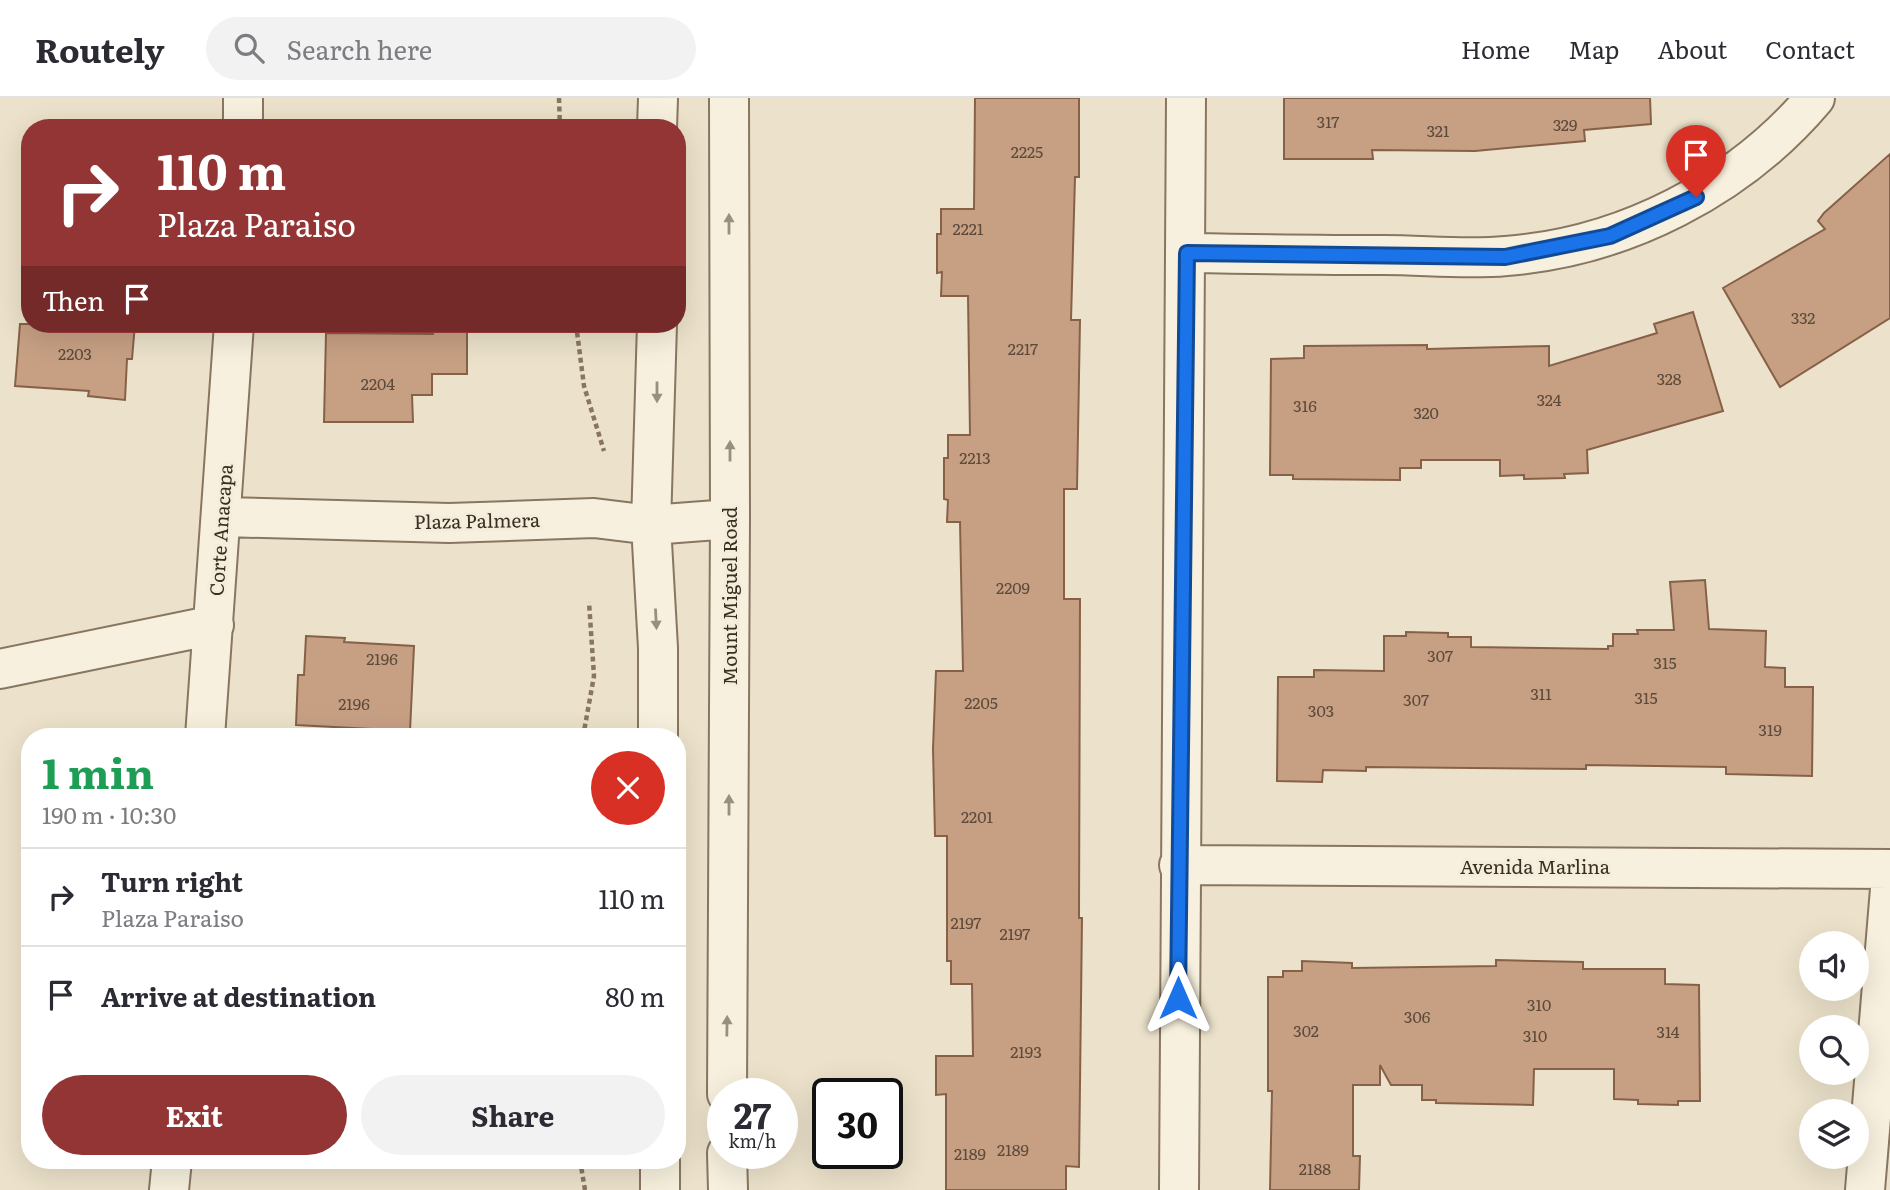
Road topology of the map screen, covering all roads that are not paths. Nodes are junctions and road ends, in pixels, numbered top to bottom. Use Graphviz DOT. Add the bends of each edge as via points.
graph roads {
  1 [pos="243,98"];
  2 [pos="657,98"];
  3 [pos="729,98"];
  4 [pos="1186,98"];
  5 [pos="1815,98"];
  6 [pos="243,119"];
  7 [pos="657,119"];
  8 [pos="1187,253"];
  9 [pos="233,333"];
  10 [pos="657,333"];
  11 [pos="223,517"];
  12 [pos="730,519"];
  13 [pos="651,525"];
  14 [pos="214,625"];
  15 [pos="0,669"];
  16 [pos="206,728"];
  17 [pos="658,728"];
  18 [pos="1179,865"];
  19 [pos="1890,869"];
  20 [pos="1890,890"];
  21 [pos="727,1078"];
  22 [pos="171,1169"];
  23 [pos="660,1169"];
  24 [pos="727,1169"];
  25 [pos="169,1190"];
  26 [pos="660,1190"];
  27 [pos="728,1190"];
  28 [pos="1179,1190"];
  29 [pos="1865,1190"];
  1 -- 6 [label="street"];
  2 -- 7 [label="street"];
  12 -- 3 [label="street, Mount Miguel Road, one-way"];
  4 -- 8 [label="street"];
  5 -- 8 [label="street" via="1738,169 1696,197 1610,236 1505,257"];
  8 -- 18 [label="street"];
  9 -- 11 [label="street, Corte Anacapa"];
  10 -- 13 [label="street, one-way"];
  11 -- 13 [label="street, Plaza Palmera" via="449,523 597,518"];
  11 -- 14 [label="street, Corte Anacapa"];
  12 -- 13 [label="street, Plaza Palmera"];
  21 -- 12 [label="street, Mount Miguel Road, one-way"];
  13 -- 17 [label="street, one-way"];
  14 -- 15 [label="street"];
  14 -- 16 [label="street, Corte Anacapa"];
  18 -- 19 [label="street, Avenida Marlina"];
  18 -- 28 [label="street"];
  20 -- 29 [label="street"];
  22 -- 25 [label="street"];
  23 -- 26 [label="street"];
  24 -- 27 [label="street"];
}
